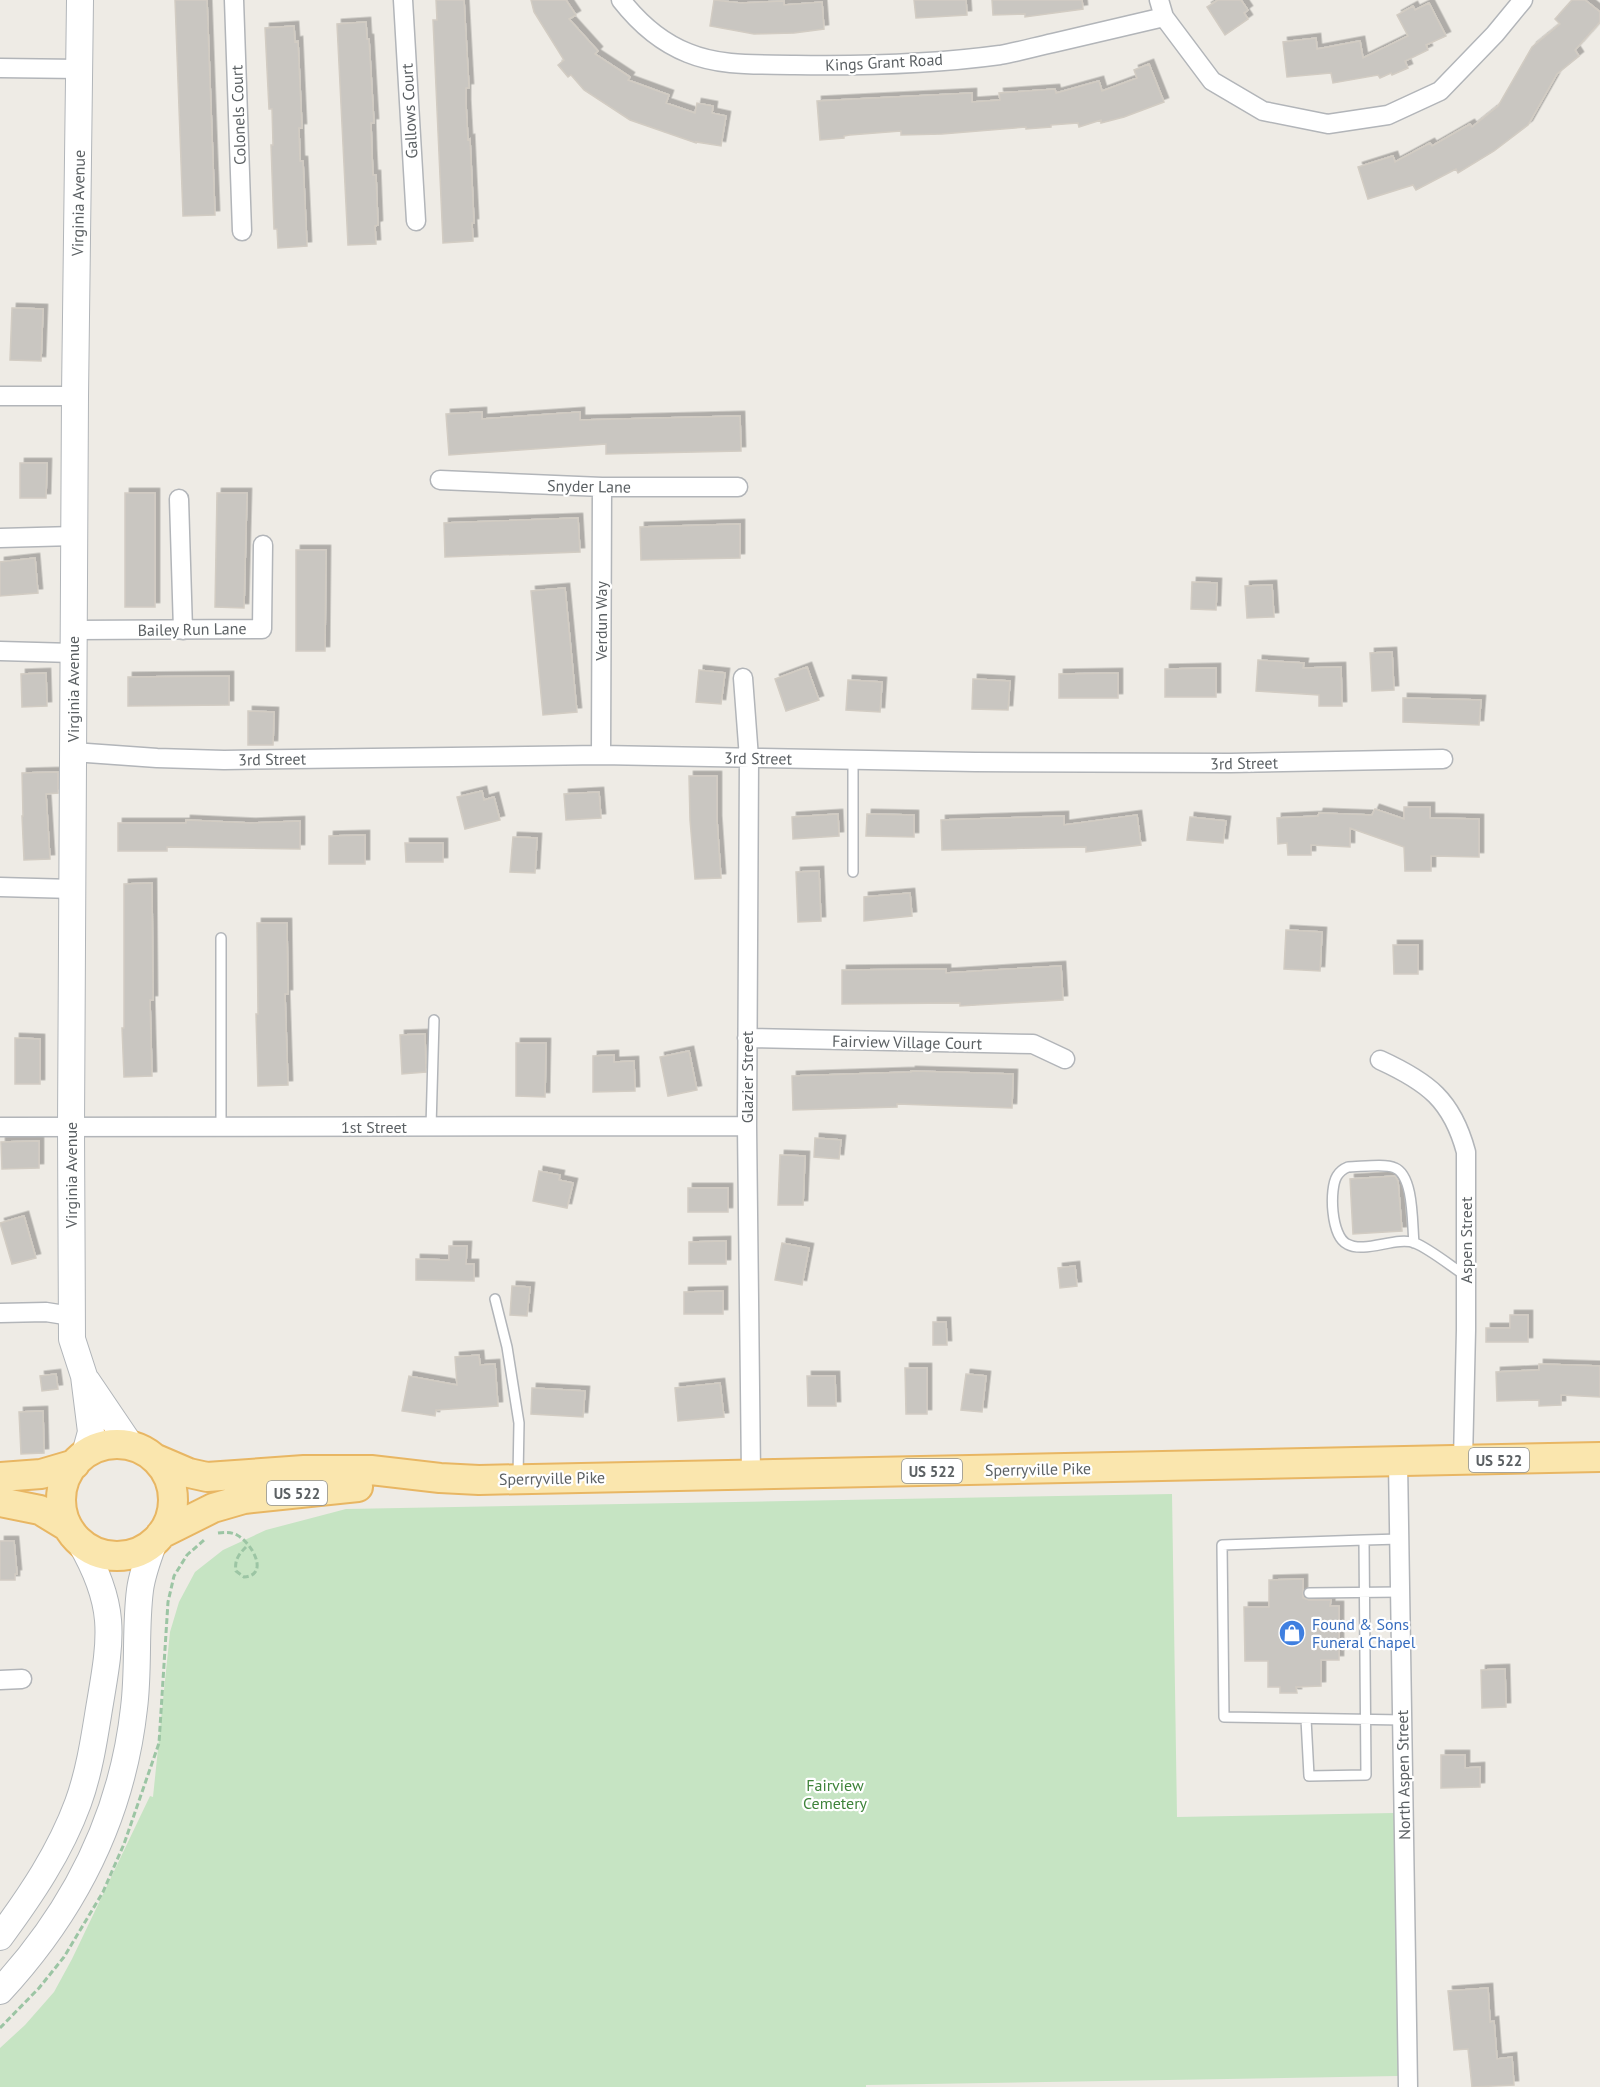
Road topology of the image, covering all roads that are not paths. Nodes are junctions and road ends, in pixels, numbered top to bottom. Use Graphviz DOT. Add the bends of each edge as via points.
graph roads {
  1 [pos="80,0"];
  2 [pos="234,0"];
  3 [pos="403,0"];
  4 [pos="621,0"];
  5 [pos="1523,0"];
  6 [pos="1161,9"];
  7 [pos="0,68"];
  8 [pos="80,69"];
  9 [pos="416,221"];
  10 [pos="242,231"];
  11 [pos="0,396"];
  12 [pos="75,396"];
  13 [pos="440,480"];
  14 [pos="602,487"];
  15 [pos="738,487"];
  16 [pos="179,499"];
  17 [pos="74,536"];
  18 [pos="0,538"];
  19 [pos="263,545"];
  20 [pos="183,630"];
  21 [pos="74,642"];
  22 [pos="0,651"];
  23 [pos="743,678"];
  24 [pos="73,752"];
  25 [pos="601,755"];
  26 [pos="749,758"];
  27 [pos="1443,759"];
  28 [pos="853,760"];
  29 [pos="853,872"];
  30 [pos="0,887"];
  31 [pos="73,889"];
  32 [pos="221,938"];
  33 [pos="434,1020"];
  34 [pos="747,1038"];
  35 [pos="1065,1059"];
  36 [pos="1380,1060"];
  37 [pos="747,1126"];
  38 [pos="0,1127"];
  39 [pos="71,1127"];
  40 [pos="430,1127"];
  41 [pos="221,1128"];
  42 [pos="1414,1243"];
  43 [pos="1466,1276"];
  44 [pos="495,1299"];
  45 [pos="0,1313"];
  46 [pos="71,1316"];
  47 [pos="84,1376"];
  48 [pos="142,1452"];
  49 [pos="1600,1457"];
  50 [pos="80,1459"];
  51 [pos="1463,1460"];
  52 [pos="1398,1462"];
  53 [pos="751,1475"];
  54 [pos="0,1477"];
  55 [pos="440,1478"];
  56 [pos="518,1479"];
  57 [pos="0,1502"];
  58 [pos="74,1534"];
  59 [pos="157,1538"];
  60 [pos="1400,1539"];
  61 [pos="1364,1540"];
  62 [pos="1363,1592"];
  63 [pos="1401,1592"];
  64 [pos="1309,1593"];
  65 [pos="22,1679"];
  66 [pos="0,1680"];
  67 [pos="1306,1719"];
  68 [pos="1364,1720"];
  69 [pos="1403,1720"];
  70 [pos="0,1937"];
  71 [pos="0,1991"];
  72 [pos="1408,2087"];
  1 -- 8 [label="street, Virginia Avenue"];
  2 -- 10 [label="street, Colonels Court"];
  3 -- 9 [label="street, Gallows Court"];
  4 -- 6 [label="street, Kings Grant Road" via="650,32 671,46 718,62 737,64 895,62 1000,54"];
  5 -- 6 [label="street" via="1440,91 1388,116 1328,124 1263,111 1212,81"];
  7 -- 8 [label="street"];
  8 -- 12 [label="street, Virginia Avenue"];
  11 -- 12 [label="street"];
  12 -- 17 [label="street, Virginia Avenue"];
  13 -- 14 [label="street, Snyder Lane"];
  14 -- 15 [label="street, Snyder Lane"];
  14 -- 25 [label="street, Verdun Way"];
  16 -- 20 [label="street"];
  17 -- 18 [label="street"];
  17 -- 21 [label="street, Virginia Avenue"];
  19 -- 20 [label="street, Bailey Run Lane" via="262,629"];
  20 -- 21 [label="street, Bailey Run Lane"];
  21 -- 22 [label="street"];
  21 -- 24 [label="street, Virginia Avenue"];
  23 -- 26 [label="street, Glazier Street"];
  24 -- 25 [label="street, 3rd Street" via="224,760"];
  24 -- 31 [label="street, Virginia Avenue"];
  25 -- 26 [label="street, 3rd Street"];
  26 -- 28 [label="street, 3rd Street"];
  26 -- 34 [label="street, Glazier Street"];
  27 -- 28 [label="street, 3rd Street" via="1230,763"];
  28 -- 29 [label="lane"];
  30 -- 31 [label="street"];
  31 -- 39 [label="street, Virginia Avenue"];
  32 -- 41 [label="lane"];
  33 -- 40 [label="lane"];
  34 -- 35 [label="street, Fairview Village Court" via="1033,1044"];
  34 -- 37 [label="street, Glazier Street"];
  36 -- 43 [label="street, Aspen Street" via="1437,1094 1460,1131 1466,1152"];
  37 -- 40 [label="street, 1st Street"];
  37 -- 53 [label="street, Glazier Street"];
  38 -- 39 [label="street, 1st Street"];
  39 -- 41 [label="street, 1st Street"];
  39 -- 46 [label="street, Virginia Avenue"];
  40 -- 41 [label="street, 1st Street"];
  42 -- 42 [label="lane" via="1408,1184 1400,1170 1393,1166 1342,1170 1334,1184 1334,1226 1345,1244 1355,1247"];
  42 -- 43 [label="lane"];
  43 -- 51 [label="street, Aspen Street"];
  44 -- 56 [label="lane" via="519,1423"];
  45 -- 46 [label="street"];
  46 -- 47 [label="street, Virginia Avenue" via="72,1339"];
  47 -- 48 [label="street, Virginia Avenue"];
  47 -- 50 [label="street, Virginia Avenue" via="91,1432"];
  48 -- 50 [label="main road, US 522" via="116,1444 101,1446"];
  48 -- 55 [label="main road, Sperryville Pike / US 522" via="207,1477 371,1470"];
  48 -- 59 [label="main road" via="165,1471 171,1486 169,1520"];
  49 -- 51 [label="main road, Sperryville Pike / US 522"];
  50 -- 54 [label="main road, US 522" via="41,1474"];
  50 -- 58 [label="main road" via="66,1476 62,1493 62,1511"];
  51 -- 52 [label="main road, Sperryville Pike / US 522"];
  52 -- 53 [label="main road, Sperryville Pike / US 522"];
  52 -- 60 [label="street, North Aspen Street"];
  53 -- 56 [label="main road, Sperryville Pike / US 522"];
  55 -- 56 [label="main road, Sperryville Pike / US 522"];
  55 -- 59 [label="main road, Sperryville Pike / US 522" via="244,1499 213,1508"];
  57 -- 58 [label="main road, US 522" via="40,1510"];
  58 -- 59 [label="main road, US 522" via="93,1551 108,1555 140,1551"];
  58 -- 70 [label="street" via="99,1578 109,1623 107,1665 94,1736 79,1800 55,1855"];
  59 -- 71 [label="street" via="142,1580 130,1740 113,1806 73,1894"];
  60 -- 61 [label="lane"];
  60 -- 63 [label="street, North Aspen Street"];
  61 -- 62 [label="lane"];
  61 -- 67 [label="lane" via="1222,1545 1224,1718"];
  62 -- 63 [label="lane"];
  62 -- 64 [label="lane"];
  62 -- 68 [label="lane"];
  63 -- 69 [label="street, North Aspen Street"];
  65 -- 66 [label="street"];
  67 -- 68 [label="lane"];
  67 -- 68 [label="lane" via="1309,1776 1366,1775"];
  68 -- 69 [label="lane"];
  69 -- 72 [label="street, North Aspen Street"];
}
